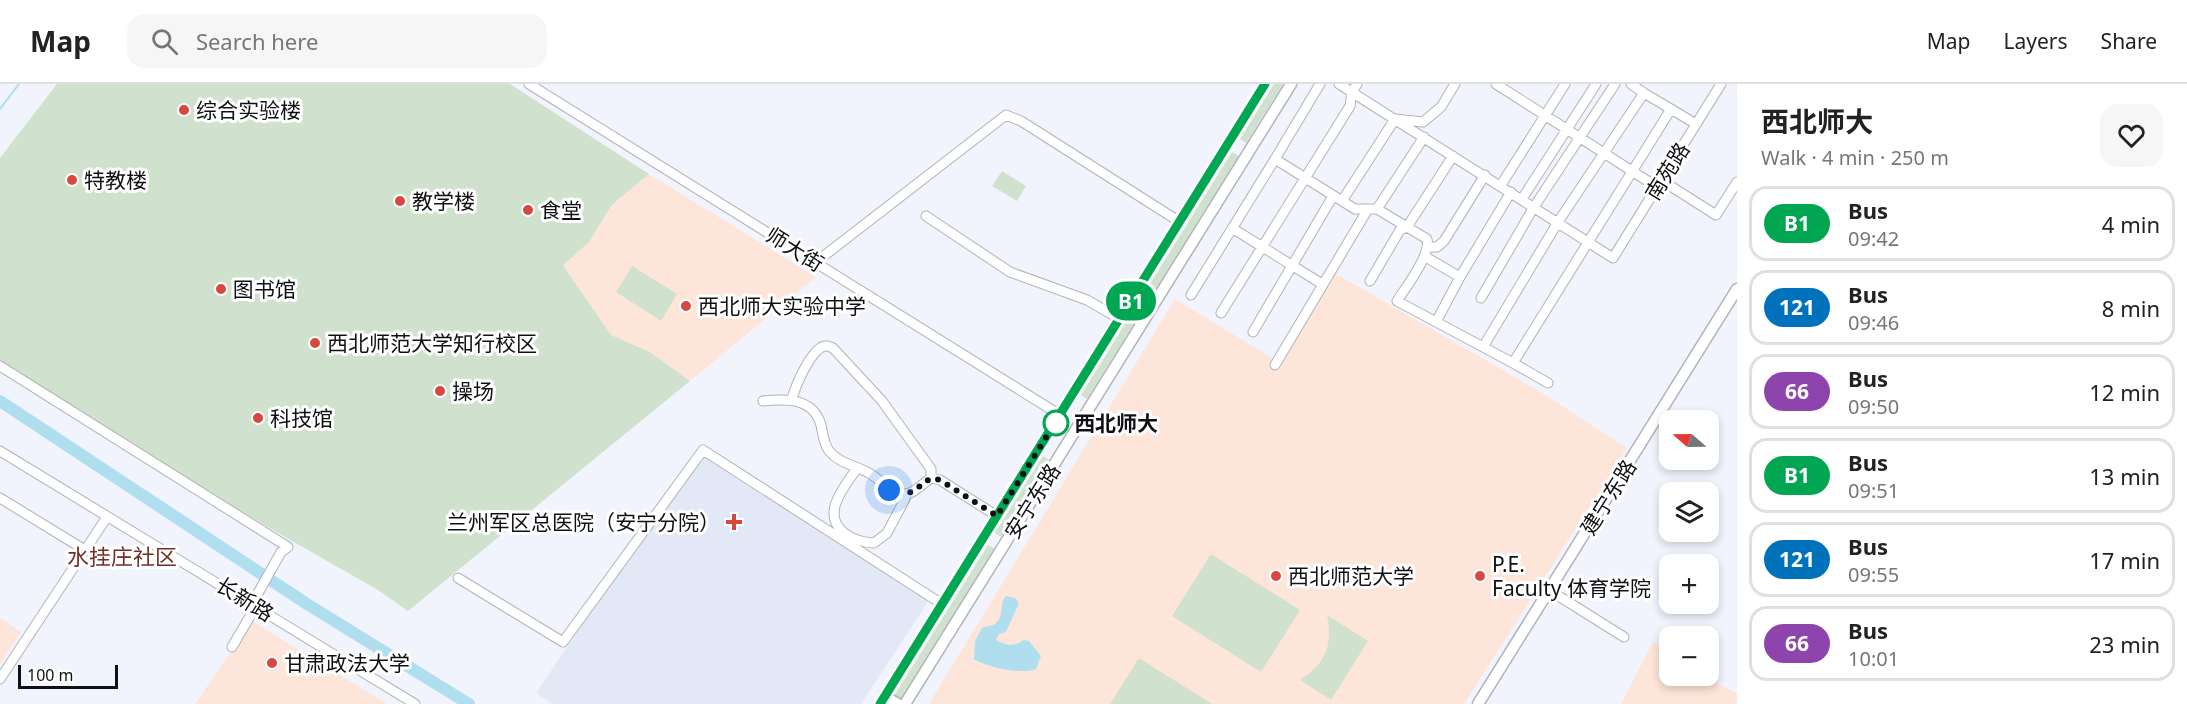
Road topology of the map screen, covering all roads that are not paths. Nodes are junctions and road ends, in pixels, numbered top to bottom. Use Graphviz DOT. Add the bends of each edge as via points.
graph roads {
  1 [pos="529,84"];
  2 [pos="1264,84"];
  3 [pos="1291,84"];
  4 [pos="1320,84"];
  5 [pos="1339,84"];
  6 [pos="1455,84"];
  7 [pos="1496,84"];
  8 [pos="1565,84"];
  9 [pos="1596,84"];
  10 [pos="1615,84"];
  11 [pos="1631,84"];
  12 [pos="1721,84"];
  13 [pos="1355,88"];
  14 [pos="1644,93"];
  15 [pos="1671,109"];
  16 [pos="1545,116"];
  17 [pos="1395,119"];
  18 [pos="1696,124"];
  19 [pos="1567,129"];
  20 [pos="1424,137"];
  21 [pos="1580,138"];
  22 [pos="1604,153"];
  23 [pos="1453,156"];
  24 [pos="1275,159"];
  25 [pos="1632,171"];
  26 [pos="1485,175"];
  27 [pos="1305,178"];
  28 [pos="1737,182"];
  29 [pos="1659,184"];
  30 [pos="1501,185"];
  31 [pos="1511,192"];
  32 [pos="1334,196"];
  33 [pos="1522,199"];
  34 [pos="1342,201"];
  35 [pos="1534,207"];
  36 [pos="1373,209"];
  37 [pos="926,216"];
  38 [pos="1180,222"];
  39 [pos="1558,222"];
  40 [pos="1407,227"];
  41 [pos="1232,228"];
  42 [pos="1587,241"];
  43 [pos="1262,247"];
  44 [pos="1429,247"];
  45 [pos="1424,256"];
  46 [pos="816,262"];
  47 [pos="1292,266"];
  48 [pos="1460,277"];
  49 [pos="1370,281"];
  50 [pos="1322,284"];
  51 [pos="1737,289"];
  52 [pos="1191,295"];
  53 [pos="1481,298"];
  54 [pos="1221,314"];
  55 [pos="1120,319"];
  56 [pos="1436,322"];
  57 [pos="1253,332"];
  58 [pos="1484,347"];
  59 [pos="1514,363"];
  60 [pos="1275,365"];
  61 [pos="0,366"];
  62 [pos="1548,383"];
  63 [pos="792,399"];
  64 [pos="763,401"];
  65 [pos="1060,415"];
  66 [pos="0,451"];
  67 [pos="857,468"];
  68 [pos="931,478"];
  69 [pos="904,494"];
  70 [pos="0,498"];
  71 [pos="997,516"];
  72 [pos="107,517"];
  73 [pos="85,550"];
  74 [pos="458,578"];
  75 [pos="1549,590"];
  76 [pos="942,604"];
  77 [pos="254,605"];
  78 [pos="1624,637"];
  79 [pos="232,647"];
  80 [pos="0,679"];
  81 [pos="882,700"];
  82 [pos="415,704"];
  83 [pos="898,704"];
  84 [pos="905,704"];
  85 [pos="1478,704"];
  1 -- 46 [label="street, 师大街"];
  2 -- 38 [label="main road, 安宁东路"];
  3 -- 84 [label="main road, 安宁东路"];
  4 -- 24 [label="street"];
  5 -- 13 [label="street"];
  6 -- 17 [label="street" via="1441,107 1423,122"];
  7 -- 16 [label="street"];
  8 -- 16 [label="street"];
  9 -- 19 [label="street"];
  10 -- 21 [label="street"];
  11 -- 14 [label="street"];
  12 -- 18 [label="street, 南苑路"];
  13 -- 17 [label="street"];
  13 -- 27 [label="street" via="1350,106"];
  14 -- 15 [label="street"];
  14 -- 22 [label="street"];
  15 -- 18 [label="street"];
  15 -- 25 [label="street"];
  16 -- 19 [label="street"];
  16 -- 30 [label="street"];
  17 -- 20 [label="street"];
  17 -- 34 [label="street"];
  18 -- 29 [label="street, 南苑路"];
  19 -- 21 [label="street"];
  19 -- 33 [label="street"];
  20 -- 23 [label="street"];
  20 -- 36 [label="street"];
  21 -- 22 [label="street"];
  21 -- 35 [label="street"];
  22 -- 25 [label="street"];
  22 -- 39 [label="street"];
  23 -- 26 [label="street"];
  23 -- 40 [label="street"];
  24 -- 27 [label="street"];
  24 -- 41 [label="street"];
  25 -- 29 [label="street"];
  25 -- 42 [label="street"];
  26 -- 30 [label="street"];
  26 -- 44 [label="street" via="1444,241"];
  27 -- 32 [label="street"];
  27 -- 43 [label="street"];
  28 -- 29 [label="street" via="1716,215"];
  29 -- 42 [label="street, 南苑路" via="1613,258"];
  30 -- 31 [label="street"];
  31 -- 33 [label="street"];
  31 -- 48 [label="street"];
  32 -- 34 [label="street"];
  32 -- 47 [label="street"];
  33 -- 35 [label="street"];
  34 -- 36 [label="street" via="1355,209"];
  35 -- 39 [label="street"];
  35 -- 53 [label="street"];
  36 -- 40 [label="street"];
  36 -- 50 [label="street"];
  37 -- 55 [label="street" via="1010,272 1088,300"];
  38 -- 46 [label="street" via="1006,115"];
  38 -- 55 [label="main road, 安宁东路"];
  39 -- 42 [label="street"];
  39 -- 58 [label="street"];
  40 -- 44 [label="street" via="1427,239"];
  40 -- 49 [label="street" via="1400,230"];
  41 -- 43 [label="street"];
  41 -- 52 [label="street"];
  42 -- 59 [label="street"];
  43 -- 47 [label="street"];
  43 -- 54 [label="street"];
  44 -- 45 [label="street"];
  45 -- 48 [label="street"];
  45 -- 56 [label="street" via="1397,301"];
  46 -- 65 [label="street, 师大街"];
  47 -- 50 [label="street"];
  47 -- 57 [label="street"];
  48 -- 56 [label="street"];
  50 -- 60 [label="street"];
  51 -- 75 [label="main road, 建宁东路"];
  55 -- 65 [label="main road, 安宁东路"];
  56 -- 58 [label="street"];
  58 -- 59 [label="street"];
  59 -- 62 [label="street"];
  61 -- 77 [label="street" via="288,547 281,552"];
  63 -- 64 [label="street"];
  63 -- 67 [label="street" via="816,414 830,452"];
  63 -- 68 [label="street" via="796,383 815,354 822,347 833,348 882,401 931,469"];
  65 -- 71 [label="main road, 安宁东路"];
  66 -- 72 [label="street, 长新路"];
  67 -- 69 [label="street" via="873,475 889,490"];
  67 -- 69 [label="street" via="835,504 834,519 842,532 860,542 874,543 886,533 905,499"];
  68 -- 69 [label="street"];
  68 -- 71 [label="street"];
  70 -- 73 [label="street"];
  71 -- 76 [label="main road, 安宁东路"];
  72 -- 73 [label="street"];
  72 -- 77 [label="street, 长新路"];
  73 -- 80 [label="street"];
  74 -- 76 [label="street" via="563,642 703,450"];
  75 -- 78 [label="street"];
  75 -- 85 [label="main road, 建宁东路"];
  76 -- 81 [label="main road, 安宁东路"];
  77 -- 79 [label="street"];
  77 -- 82 [label="street, 长新路"];
  81 -- 83 [label="main road"];
}
